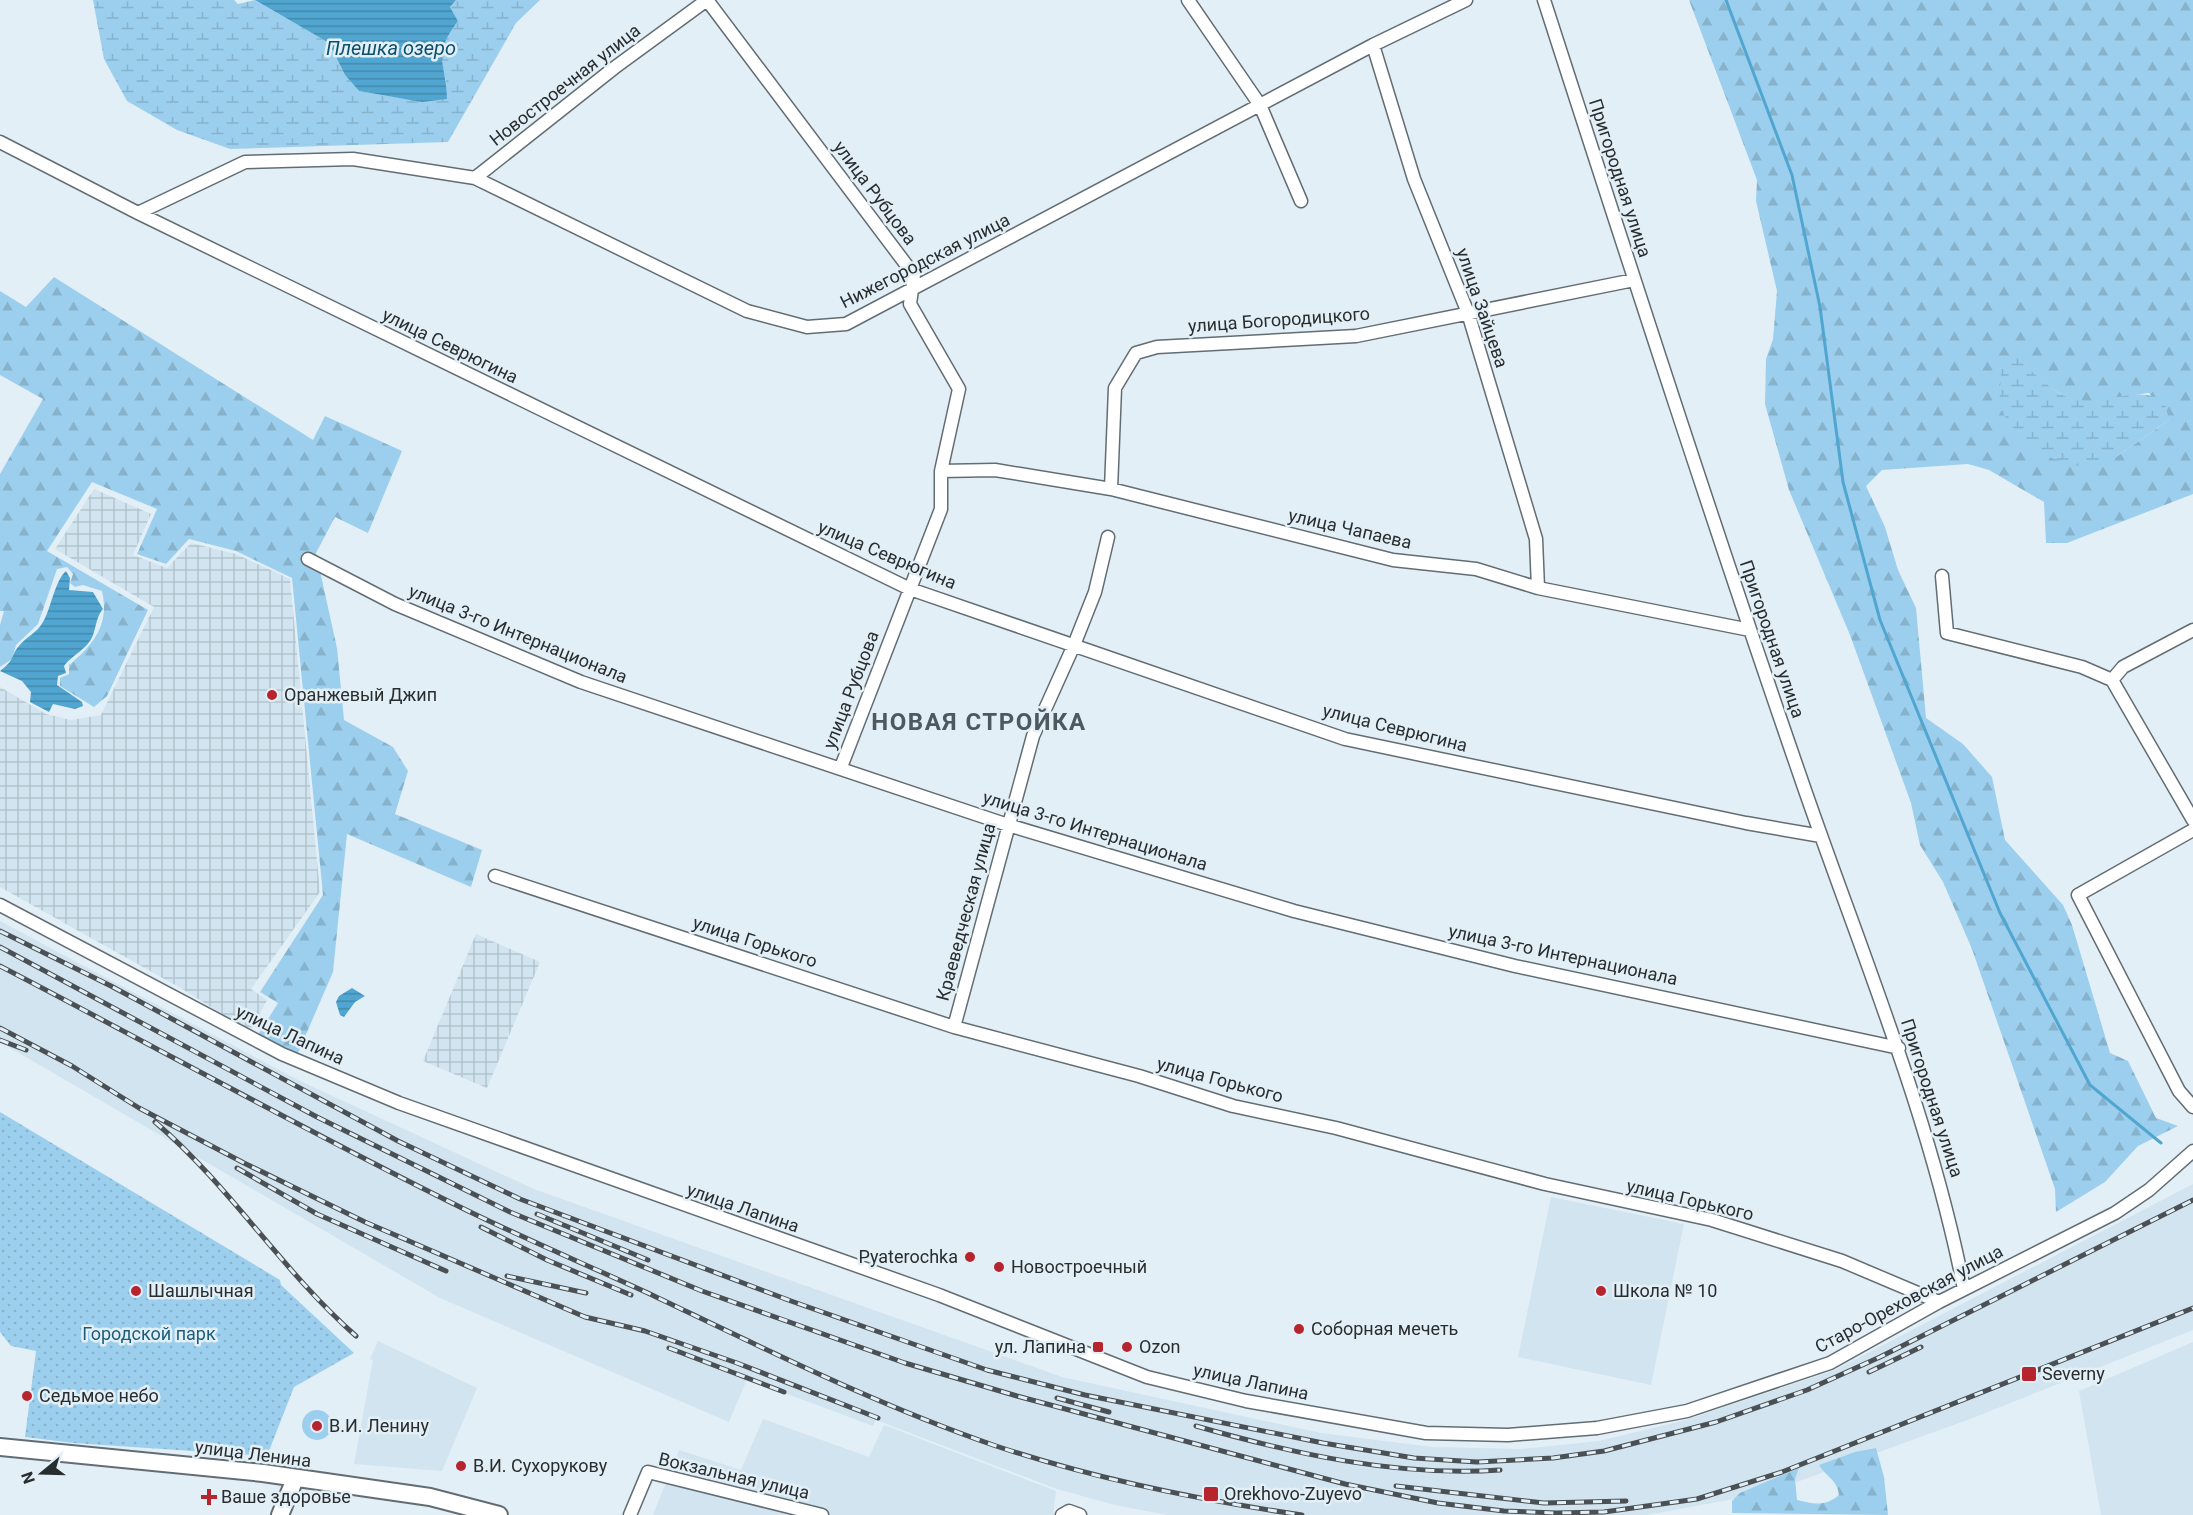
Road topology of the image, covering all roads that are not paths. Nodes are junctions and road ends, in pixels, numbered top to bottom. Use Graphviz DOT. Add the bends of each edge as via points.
graph roads {
  1 [pos="707,0"];
  2 [pos="1188,0"];
  3 [pos="1467,0"];
  4 [pos="1544,0"];
  5 [pos="1373,45"];
  6 [pos="1260,105"];
  7 [pos="0,142"];
  8 [pos="475,178"];
  9 [pos="1301,201"];
  10 [pos="138,213"];
  11 [pos="1634,280"];
  12 [pos="912,290"];
  13 [pos="1468,313"];
  14 [pos="941,471"];
  15 [pos="1111,489"];
  16 [pos="1108,537"];
  17 [pos="308,559"];
  18 [pos="1942,576"];
  19 [pos="1538,588"];
  20 [pos="910,589"];
  21 [pos="1750,630"];
  22 [pos="2193,630"];
  23 [pos="1074,645"];
  24 [pos="2112,680"];
  25 [pos="841,767"];
  26 [pos="2193,820"];
  27 [pos="1008,825"];
  28 [pos="2193,830"];
  29 [pos="1821,836"];
  30 [pos="495,876"];
  31 [pos="0,905"];
  32 [pos="954,1027"];
  33 [pos="1899,1048"];
  34 [pos="2193,1107"];
  35 [pos="2193,1151"];
  36 [pos="1964,1289"];
  37 [pos="1939,1302"];
  38 [pos="1508,1435"];
  39 [pos="0,1447"];
  40 [pos="295,1479"];
  41 [pos="280,1515"];
  42 [pos="499,1515"];
  43 [pos="630,1515"];
  44 [pos="822,1515"];
  45 [pos="1062,1515"];
  46 [pos="1080,1515"];
  1 -- 8 [label="street, Новостроечная улица"];
  1 -- 12 [label="street, улица Рубцова" via="914,275"];
  2 -- 6 [label="street"];
  3 -- 5 [label="street, Нижегородская улица"];
  4 -- 11 [label="street, Пригородная улица"];
  5 -- 6 [label="street, Нижегородская улица"];
  5 -- 13 [label="street, улица Зайцева" via="1414,179"];
  6 -- 9 [label="street"];
  6 -- 12 [label="street, Нижегородская улица"];
  7 -- 10 [label="street, улица Севрюгина"];
  8 -- 10 [label="street, Нижегородская улица" via="353,159 245,162"];
  8 -- 12 [label="street, Нижегородская улица" via="747,311 807,327 846,324"];
  10 -- 20 [label="street, улица Севрюгина"];
  11 -- 13 [label="street, улица Богородицкого"];
  11 -- 21 [label="street, Пригородная улица"];
  12 -- 14 [label="street, улица Рубцова" via="910,304 959,389"];
  13 -- 15 [label="street, улица Богородицкого" via="1356,336 1156,346 1136,353 1114,388"];
  13 -- 19 [label="street, улица Зайцева" via="1536,539"];
  14 -- 15 [label="street, улица Чапаева" via="995,470"];
  14 -- 20 [label="street, улица Рубцова" via="941,509"];
  15 -- 19 [label="street, улица Чапаева" via="1393,560 1476,569"];
  16 -- 23 [label="street, Краеведческая улица" via="1095,592"];
  17 -- 25 [label="street, улица 3-го Интернационала" via="395,604 581,682"];
  18 -- 24 [label="street" via="1947,633 2082,667"];
  19 -- 21 [label="street, улица Чапаева"];
  20 -- 23 [label="street, улица Севрюгина"];
  20 -- 25 [label="street, улица Рубцова"];
  21 -- 29 [label="street, Пригородная улица"];
  22 -- 24 [label="street" via="2123,667"];
  23 -- 27 [label="street, Краеведческая улица" via="1033,736"];
  23 -- 29 [label="street, улица Севрюгина" via="1345,739"];
  24 -- 26 [label="street"];
  25 -- 27 [label="street, улица 3-го Интернационала"];
  27 -- 32 [label="street, Краеведческая улица"];
  27 -- 33 [label="street, улица 3-го Интернационала" via="1317,917 1515,966"];
  28 -- 34 [label="street" via="2078,895 2179,1091"];
  29 -- 33 [label="street, Пригородная улица"];
  30 -- 32 [label="street, улица Горького"];
  31 -- 38 [label="street, улица Лапина" via="282,1054 399,1103 939,1295 1147,1377 1246,1401 1426,1433"];
  32 -- 37 [label="street, улица Горького" via="1233,1106 1336,1128 1545,1184 1712,1220 1842,1261"];
  33 -- 36 [label="street, Пригородная улица" via="1945,1198"];
  35 -- 36 [label="street, Старо-Ореховская улица" via="2149,1190 2115,1213"];
  36 -- 37 [label="street, Старо-Ореховская улица"];
  37 -- 38 [label="street, Старо-Ореховская улица" via="1830,1363 1687,1411 1597,1428"];
  39 -- 40 [label="main road, улица Ленина"];
  40 -- 41 [label="main road"];
  40 -- 42 [label="main road, улица Ленина" via="430,1497"];
  43 -- 44 [label="street, Вокзальная улица" via="648,1472"];
  45 -- 46 [label="street" via="1069,1511"];
}
